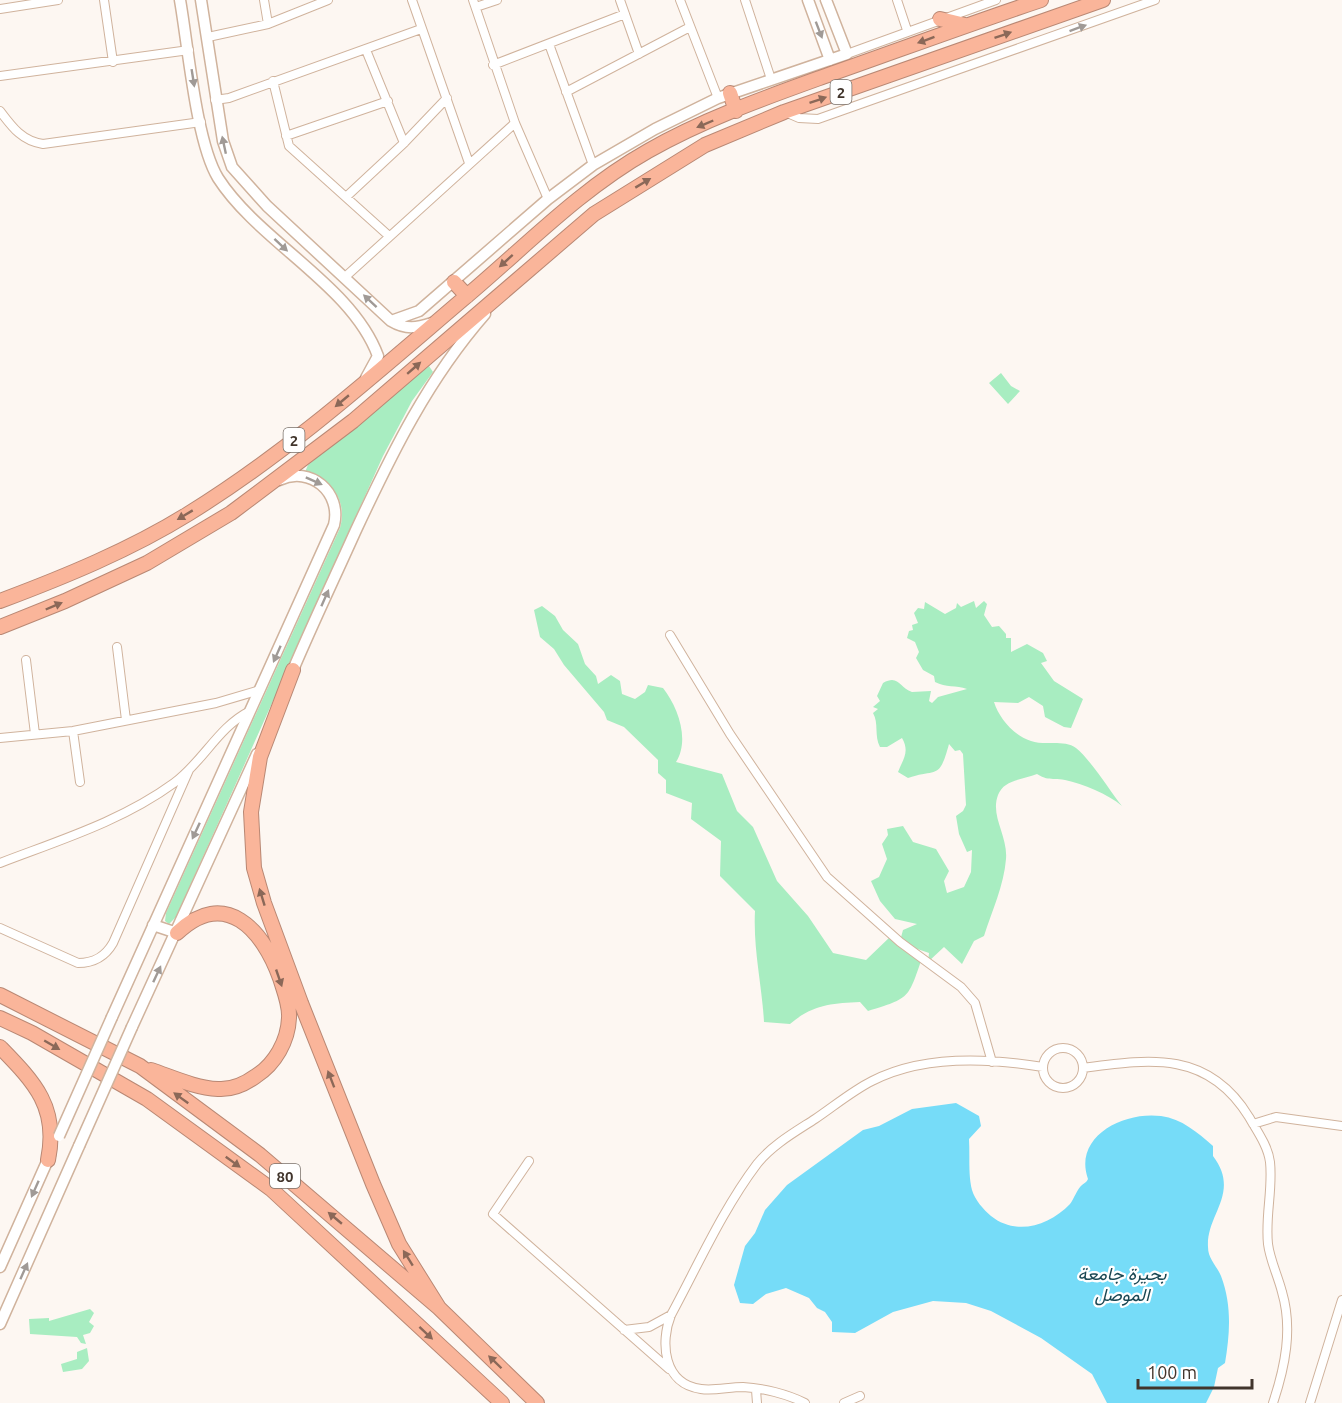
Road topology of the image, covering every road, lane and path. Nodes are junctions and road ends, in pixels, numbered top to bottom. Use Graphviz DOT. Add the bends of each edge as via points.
graph roads {
  1 [pos="58,0"];
  2 [pos="104,0"];
  3 [pos="180,0"];
  4 [pos="201,0"];
  5 [pos="264,0"];
  6 [pos="412,0"];
  7 [pos="497,0"];
  8 [pos="620,0"];
  9 [pos="680,0"];
  10 [pos="745,0"];
  11 [pos="808,0"];
  12 [pos="826,0"];
  13 [pos="897,0"];
  14 [pos="996,0"];
  15 [pos="1041,0"];
  16 [pos="1103,0"];
  17 [pos="1155,0"];
  18 [pos="325,1"];
  19 [pos="36,2"];
  20 [pos="475,4"];
  21 [pos="0,9"];
  22 [pos="625,14"];
  23 [pos="940,19"];
  24 [pos="268,24"];
  25 [pos="965,26"];
  26 [pos="690,27"];
  27 [pos="421,29"];
  28 [pos="907,30"];
  29 [pos="208,37"];
  30 [pos="549,44"];
  31 [pos="189,50"];
  32 [pos="366,50"];
  33 [pos="639,54"];
  34 [pos="847,54"];
  35 [pos="830,60"];
  36 [pos="112,62"];
  37 [pos="493,65"];
  38 [pos="0,76"];
  39 [pos="771,79"];
  40 [pos="273,81"];
  41 [pos="566,92"];
  42 [pos="724,95"];
  43 [pos="447,98"];
  44 [pos="215,100"];
  45 [pos="388,101"];
  46 [pos="0,111"];
  47 [pos="736,111"];
  48 [pos="784,112"];
  49 [pos="201,122"];
  50 [pos="515,123"];
  51 [pos="286,136"];
  52 [pos="404,143"];
  53 [pos="469,163"];
  54 [pos="593,165"];
  55 [pos="240,177"];
  56 [pos="224,186"];
  57 [pos="346,197"];
  58 [pos="581,198"];
  59 [pos="548,199"];
  60 [pos="594,214"];
  61 [pos="389,236"];
  62 [pos="345,277"];
  63 [pos="454,282"];
  64 [pos="510,286"];
  65 [pos="467,296"];
  66 [pos="438,320"];
  67 [pos="391,321"];
  68 [pos="364,382"];
  69 [pos="261,491"];
  70 [pos="135,542"];
  71 [pos="147,563"];
  72 [pos="0,601"];
  73 [pos="0,627"];
  74 [pos="670,635"];
  75 [pos="117,647"];
  76 [pos="26,660"];
  77 [pos="293,670"];
  78 [pos="262,689"];
  79 [pos="252,711"];
  80 [pos="126,720"];
  81 [pos="74,731"];
  82 [pos="35,734"];
  83 [pos="0,738"];
  84 [pos="189,770"];
  85 [pos="80,782"];
  86 [pos="0,862"];
  87 [pos="153,925"];
  88 [pos="0,928"];
  89 [pos="177,933"];
  90 [pos="0,995"];
  91 [pos="0,1018"];
  92 [pos="0,1047"];
  93 [pos="992,1062"];
  94 [pos="140,1066"];
  95 [pos="1043,1067"];
  96 [pos="1083,1068"];
  97 [pos="1253,1124"];
  98 [pos="1342,1126"];
  99 [pos="48,1160"];
  100 [pos="529,1161"];
  101 [pos="0,1267"];
  102 [pos="1342,1300"];
  103 [pos="439,1308"];
  104 [pos="671,1315"];
  105 [pos="0,1324"];
  106 [pos="624,1330"];
  107 [pos="670,1370"];
  108 [pos="756,1390"];
  109 [pos="860,1396"];
  110 [pos="502,1403"];
  111 [pos="537,1403"];
  112 [pos="757,1403"];
  113 [pos="805,1403"];
  114 [pos="844,1403"];
  115 [pos="1273,1403"];
  116 [pos="1310,1403"];
  1 -- 19 [label="street"];
  2 -- 36 [label="street"];
  3 -- 31 [label="main road"];
  4 -- 29 [label="main road"];
  5 -- 24 [label="street"];
  6 -- 27 [label="street"];
  7 -- 20 [label="street"];
  8 -- 22 [label="street"];
  9 -- 26 [label="street"];
  10 -- 39 [label="street"];
  11 -- 35 [label="main road, one-way"];
  12 -- 34 [label="main road"];
  13 -- 28 [label="street"];
  14 -- 23 [label="street"];
  15 -- 25 [label="highway, 2"];
  48 -- 16 [label="highway, 2, one-way"];
  48 -- 17 [label="street, one-way" via="818,119"];
  18 -- 24 [label="street"];
  19 -- 21 [label="street"];
  20 -- 37 [label="street"];
  22 -- 30 [label="street"];
  22 -- 33 [label="street"];
  23 -- 25 [label="highway"];
  23 -- 28 [label="street"];
  24 -- 29 [label="street"];
  25 -- 47 [label="highway, 2, one-way"];
  26 -- 33 [label="street"];
  26 -- 42 [label="street"];
  27 -- 32 [label="street"];
  27 -- 43 [label="street"];
  28 -- 34 [label="street"];
  29 -- 44 [label="main road"];
  30 -- 37 [label="street"];
  30 -- 41 [label="street"];
  31 -- 36 [label="street"];
  31 -- 49 [label="main road, one-way"];
  32 -- 40 [label="street"];
  32 -- 45 [label="street"];
  33 -- 41 [label="street"];
  34 -- 35 [label="main road"];
  35 -- 39 [label="main road"];
  36 -- 38 [label="street"];
  37 -- 50 [label="street"];
  39 -- 42 [label="main road"];
  40 -- 44 [label="street"];
  40 -- 51 [label="street"];
  41 -- 54 [label="street"];
  42 -- 47 [label="highway"];
  42 -- 54 [label="main road"];
  43 -- 52 [label="street"];
  43 -- 53 [label="street"];
  55 -- 44 [label="main road, one-way" via="226,155"];
  45 -- 51 [label="street"];
  45 -- 52 [label="street"];
  46 -- 49 [label="street" via="18,134 43,144"];
  47 -- 58 [label="highway, 2, one-way" via="646,152"];
  60 -- 48 [label="highway, 2, one-way" via="705,145"];
  49 -- 56 [label="main road" via="210,164"];
  50 -- 53 [label="street"];
  50 -- 59 [label="street"];
  51 -- 57 [label="street" via="289,146"];
  52 -- 57 [label="street"];
  53 -- 61 [label="street"];
  54 -- 59 [label="main road"];
  55 -- 56 [label="main road"];
  55 -- 62 [label="main road"];
  56 -- 68 [label="main road, one-way" via="242,208 348,307 373,341 378,356"];
  57 -- 61 [label="street"];
  58 -- 60 [label="highway"];
  58 -- 65 [label="highway, 2, one-way"];
  59 -- 63 [label="main road"];
  60 -- 64 [label="highway, 2"];
  61 -- 62 [label="street"];
  67 -- 62 [label="main road, one-way"];
  63 -- 65 [label="highway"];
  63 -- 67 [label="main road" via="418,311"];
  69 -- 64 [label="highway, 2, one-way" via="353,421"];
  77 -- 64 [label="main road, one-way" via="417,406 460,344"];
  65 -- 66 [label="highway, 2"];
  66 -- 67 [label="main road" via="418,328 402,327"];
  66 -- 68 [label="highway, 2"];
  68 -- 70 [label="highway, 2, one-way" via="285,448 186,515"];
  69 -- 71 [label="highway, 2"];
  69 -- 78 [label="main road, one-way" via="291,476 309,478 332,494 337,515"];
  70 -- 71 [label="highway"];
  70 -- 72 [label="highway, 2"];
  73 -- 71 [label="highway, 2, one-way"];
  74 -- 93 [label="street" via="730,734 827,877 904,945 962,987 975,1003"];
  75 -- 80 [label="street"];
  76 -- 82 [label="street"];
  77 -- 89 [label="main road"];
  103 -- 77 [label="highway, one-way" via="399,1244 373,1184 302,1004 254,868 251,812 260,757"];
  78 -- 79 [label="main road"];
  78 -- 80 [label="street" via="216,703"];
  79 -- 84 [label="street" via="236,718"];
  79 -- 87 [label="main road, one-way"];
  80 -- 81 [label="street"];
  81 -- 82 [label="street"];
  81 -- 85 [label="street"];
  82 -- 83 [label="street"];
  84 -- 86 [label="street" via="165,789 111,820"];
  84 -- 88 [label="street" via="105,955 92,962 78,963"];
  87 -- 89 [label="main road"];
  87 -- 99 [label="main road, bridge"];
  89 -- 94 [label="highway, one-way" via="190,921 213,914 248,923 273,959 290,1017 286,1035 266,1070 243,1085 218,1089"];
  105 -- 89 [label="main road, one-way, bridge"];
  90 -- 94 [label="highway, 80"];
  91 -- 110 [label="highway, 80, one-way" via="147,1099 271,1189"];
  92 -- 99 [label="highway" via="44,1101 51,1129"];
  93 -- 95 [label="street"];
  93 -- 104 [label="street" via="947,1062 873,1081 782,1141 759,1162 741,1187"];
  103 -- 94 [label="highway, 80, one-way" via="260,1155"];
  95 -- 96 [label="street" via="1048,1055 1060,1048 1078,1055"];
  95 -- 96 [label="street" via="1050,1083 1062,1088 1079,1080"];
  96 -- 97 [label="street" via="1157,1060 1184,1064 1216,1081 1241,1104"];
  97 -- 98 [label="street" via="1276,1117"];
  97 -- 115 [label="street" via="1269,1159 1272,1184 1268,1246 1283,1295 1288,1339"];
  99 -- 101 [label="main road, one-way"];
  100 -- 106 [label="street" via="493,1214"];
  102 -- 116 [label="street"];
  111 -- 103 [label="highway, 80, one-way"];
  104 -- 106 [label="street" via="649,1327"];
  104 -- 107 [label="street" via="664,1349"];
  106 -- 107 [label="street"];
  107 -- 108 [label="street" via="699,1389"];
  108 -- 112 [label="street"];
  108 -- 113 [label="street"];
  109 -- 114 [label="street"];
}
